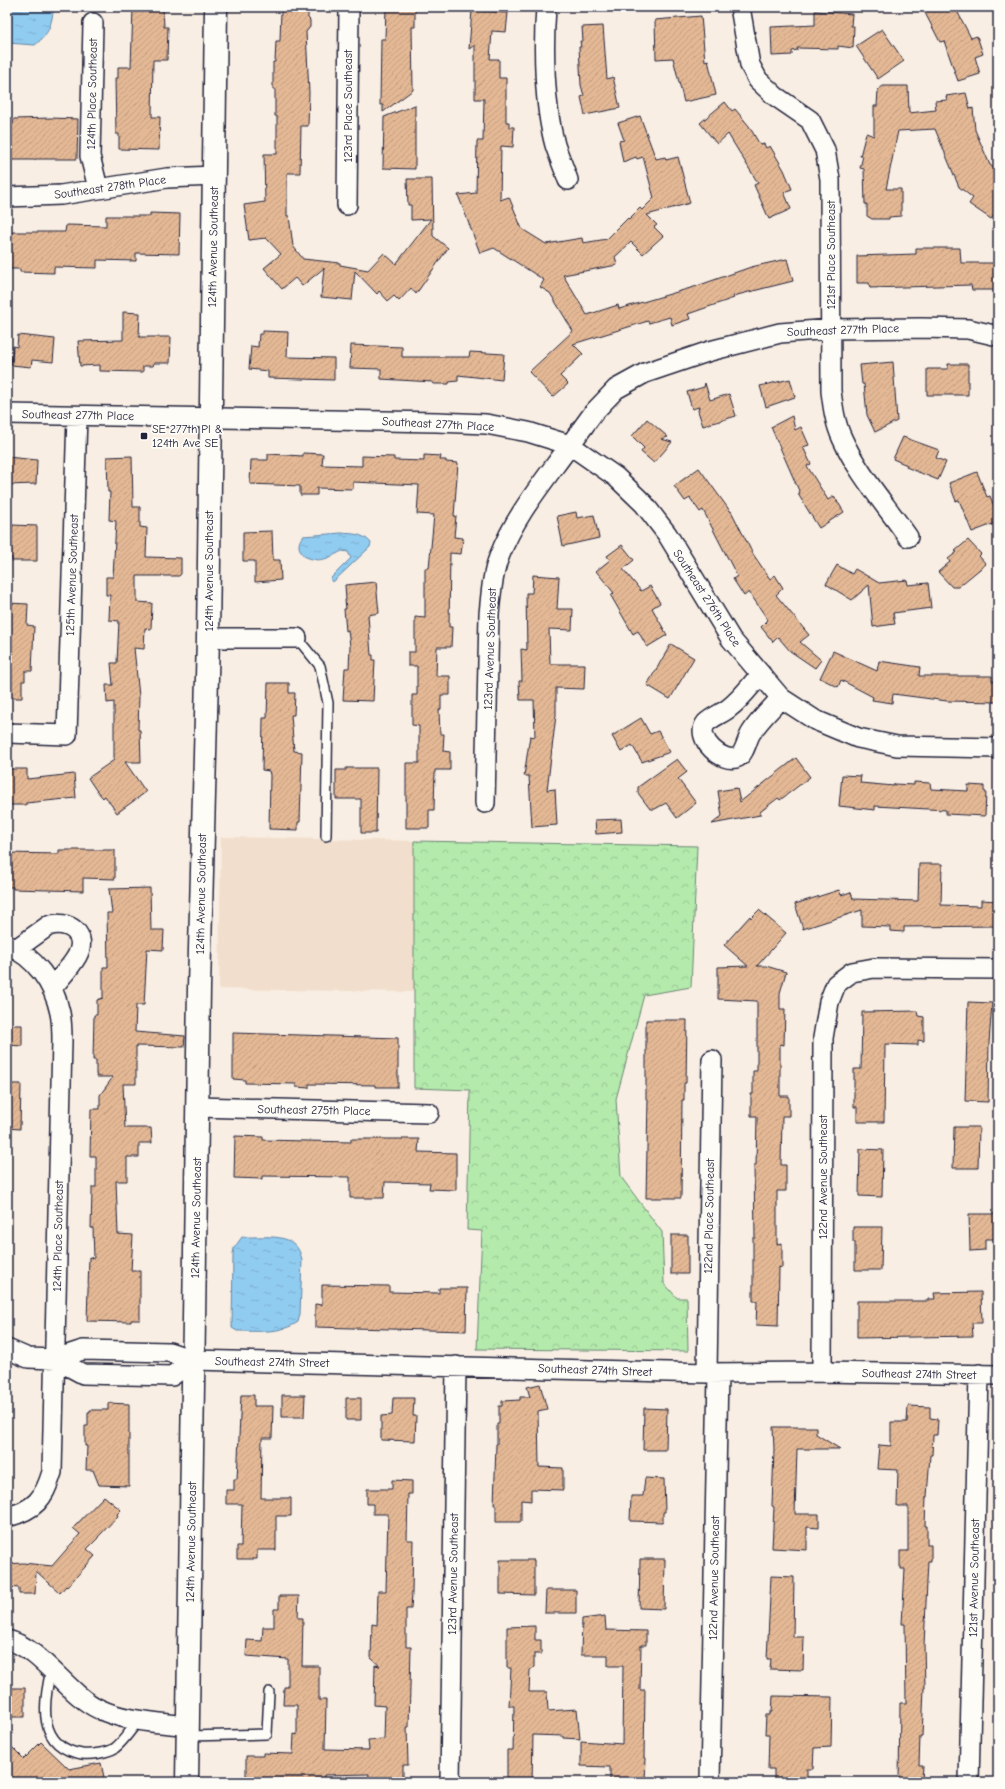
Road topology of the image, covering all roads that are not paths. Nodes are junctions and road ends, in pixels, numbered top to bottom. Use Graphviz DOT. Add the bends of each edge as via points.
graph roads {
  1 [pos="216,7"];
  2 [pos="349,7"];
  3 [pos="546,7"];
  4 [pos="740,7"];
  5 [pos="94,23"];
  6 [pos="214,176"];
  7 [pos="568,180"];
  8 [pos="98,188"];
  9 [pos="7,196"];
  10 [pos="347,204"];
  11 [pos="831,329"];
  12 [pos="998,336"];
  13 [pos="7,414"];
  14 [pos="77,416"];
  15 [pos="210,418"];
  16 [pos="570,445"];
  17 [pos="908,537"];
  18 [pos="208,638"];
  19 [pos="297,638"];
  20 [pos="761,674"];
  21 [pos="781,698"];
  22 [pos="7,733"];
  23 [pos="998,748"];
  24 [pos="485,803"];
  25 [pos="326,836"];
  26 [pos="12,947"];
  27 [pos="998,969"];
  28 [pos="52,988"];
  29 [pos="712,1060"];
  30 [pos="198,1107"];
  31 [pos="429,1113"];
  32 [pos="7,1349"];
  33 [pos="55,1359"];
  34 [pos="193,1360"];
  35 [pos="456,1366"];
  36 [pos="822,1372"];
  37 [pos="712,1373"];
  38 [pos="979,1374"];
  39 [pos="998,1375"];
  40 [pos="7,1517"];
  41 [pos="7,1640"];
  42 [pos="51,1670"];
  43 [pos="269,1692"];
  44 [pos="139,1720"];
  45 [pos="188,1731"];
  46 [pos="187,1782"];
  47 [pos="450,1782"];
  48 [pos="710,1782"];
  49 [pos="969,1782"];
  1 -- 6 [label="street, 124th Avenue Southeast"];
  2 -- 10 [label="street, 123rd Place Southeast"];
  3 -- 7 [label="street" via="547,98 555,144"];
  4 -- 11 [label="street, 121st Place Southeast" via="750,65 758,80 775,96 810,120 825,150 830,179"];
  5 -- 8 [label="street, 124th Place Southeast" via="90,156"];
  6 -- 8 [label="street, Southeast 278th Place" via="167,178"];
  6 -- 15 [label="street, 124th Avenue Southeast"];
  8 -- 9 [label="street, Southeast 278th Place" via="61,195"];
  11 -- 12 [label="street, Southeast 277th Place" via="968,329"];
  11 -- 16 [label="street, Southeast 277th Place" via="780,333 710,351 645,373 616,389 594,412"];
  11 -- 17 [label="street, 121st Place Southeast" via="831,391 842,438 860,469"];
  13 -- 14 [label="street, Southeast 277th Place"];
  14 -- 15 [label="street, Southeast 277th Place"];
  14 -- 22 [label="street, 125th Avenue Southeast" via="67,735"];
  15 -- 16 [label="street, Southeast 277th Place" via="486,424 528,432"];
  15 -- 18 [label="street, 124th Avenue Southeast"];
  16 -- 20 [label="street, Southeast 276th Place" via="616,477 644,504 666,534 730,639"];
  16 -- 24 [label="street, 123rd Avenue Southeast" via="513,526 499,557 492,584 489,614"];
  18 -- 19 [label="street"];
  18 -- 30 [label="street, 124th Avenue Southeast"];
  19 -- 25 [label="lane" via="320,666 328,703"];
  20 -- 21 [label="street, Southeast 276th Place"];
  20 -- 21 [label="street" via="730,707 706,723 703,736 706,742 721,756 736,758 741,755 751,733"];
  21 -- 23 [label="street, Southeast 276th Place" via="815,720 858,738 897,746"];
  26 -- 28 [label="street, 124th Place Southeast" via="38,966"];
  26 -- 28 [label="street" via="53,924 72,927 77,932 80,943 77,956"];
  27 -- 36 [label="street, 122nd Avenue Southeast" via="874,968 852,972 836,984 829,1002 823,1038"];
  28 -- 33 [label="street, 124th Place Southeast" via="60,1013 62,1041"];
  29 -- 37 [label="street, 122nd Place Southeast"];
  30 -- 31 [label="street, Southeast 275th Place"];
  30 -- 34 [label="street, 124th Avenue Southeast"];
  32 -- 33 [label="street, Southeast 274th Street" via="28,1358"];
  33 -- 34 [label="street, Southeast 274th Street" via="83,1350 169,1352"];
  33 -- 40 [label="street, 124th Place Southeast" via="52,1472 47,1488 35,1506"];
  34 -- 35 [label="street, Southeast 274th Street"];
  34 -- 45 [label="street, 124th Avenue Southeast"];
  35 -- 37 [label="street, Southeast 274th Street"];
  35 -- 47 [label="street, 123rd Avenue Southeast"];
  36 -- 37 [label="street, Southeast 274th Street"];
  36 -- 38 [label="street, Southeast 274th Street"];
  37 -- 48 [label="street, 122nd Avenue Southeast"];
  38 -- 39 [label="street, Southeast 274th Street"];
  38 -- 49 [label="street, 121st Avenue Southeast"];
  41 -- 42 [label="street" via="14,1641"];
  42 -- 44 [label="street" via="98,1709"];
  42 -- 44 [label="lane" via="45,1694 45,1717 49,1732 70,1752 86,1754 115,1748"];
  43 -- 45 [label="lane" via="267,1734"];
  44 -- 45 [label="street"];
  45 -- 46 [label="street, 124th Avenue Southeast"];
}
